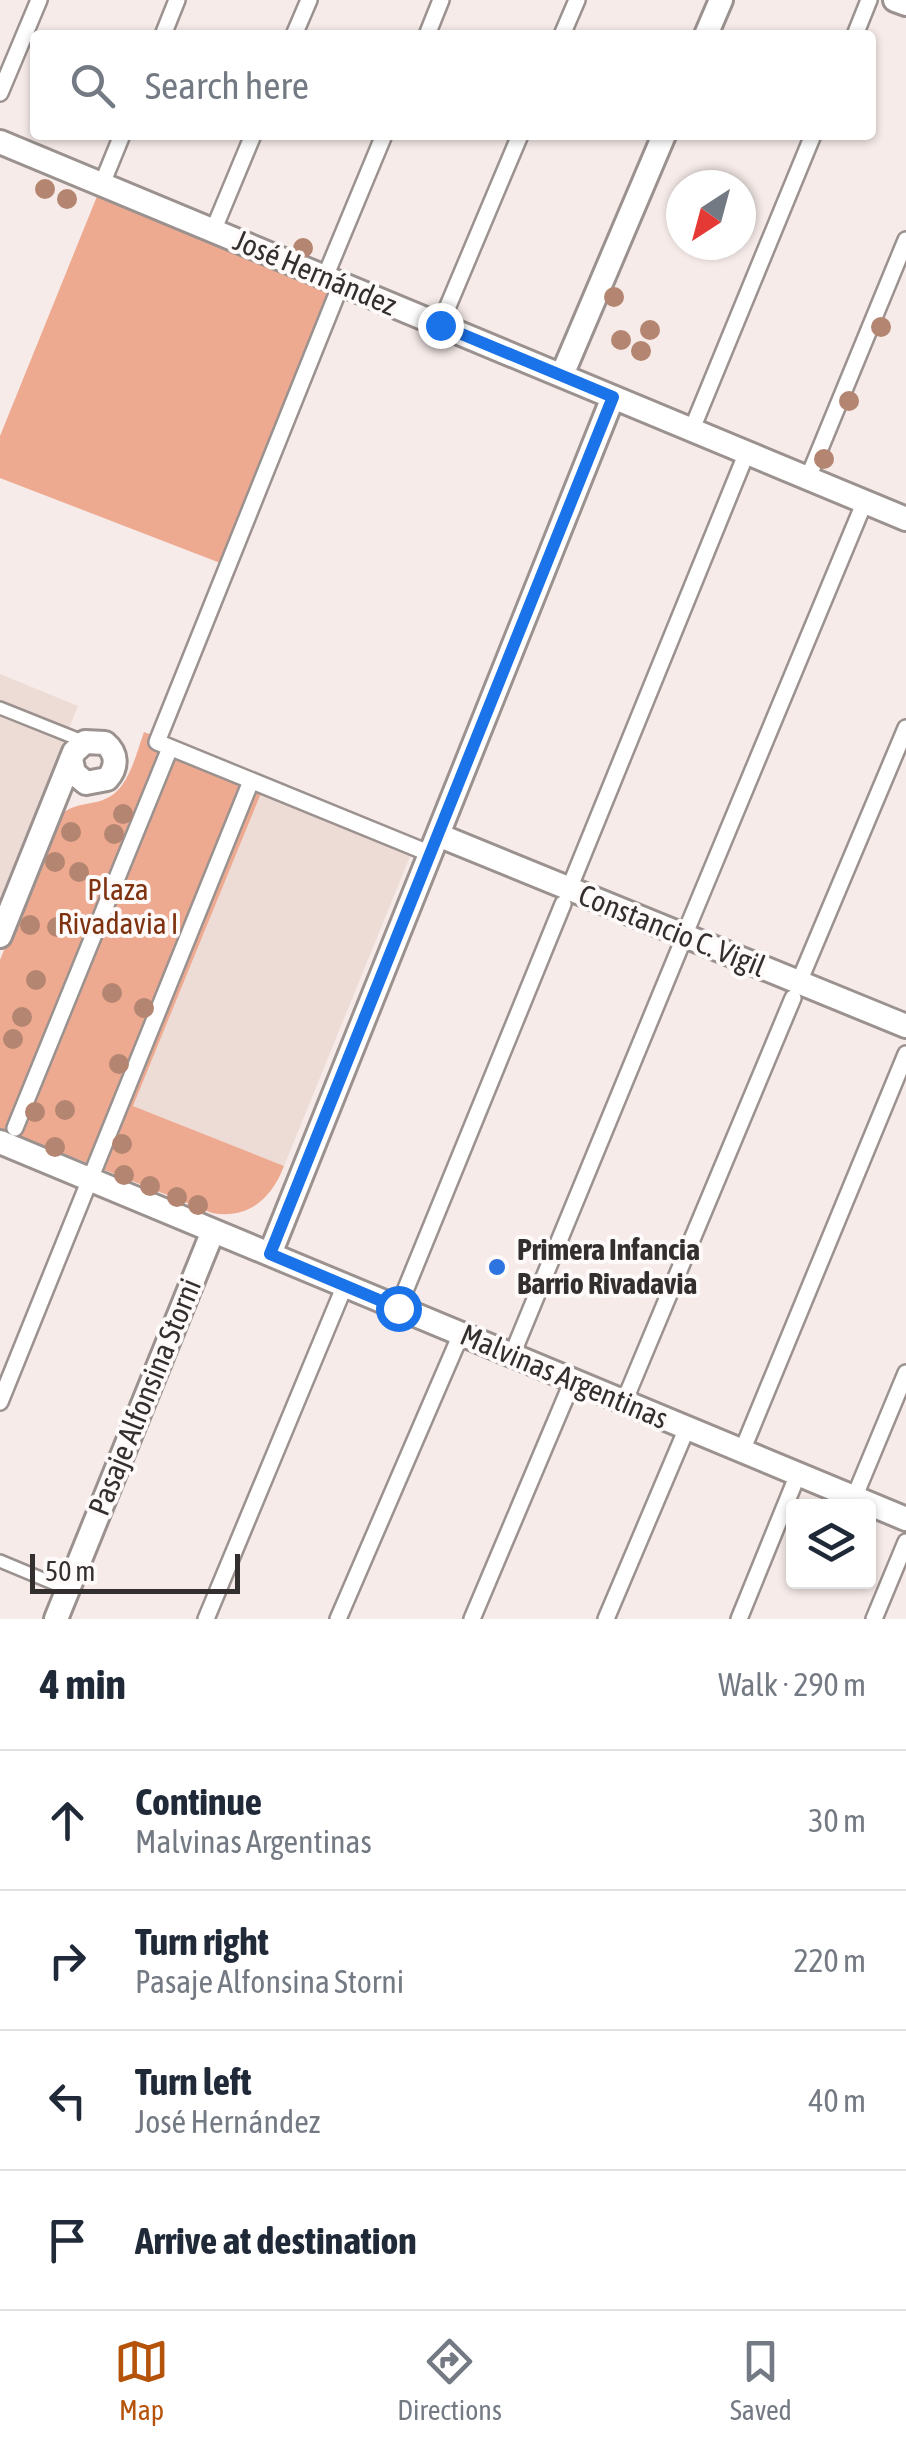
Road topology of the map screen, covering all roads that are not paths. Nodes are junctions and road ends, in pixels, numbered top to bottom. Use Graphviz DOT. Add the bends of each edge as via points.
graph roads {
  1 [pos="39,0"];
  2 [pos="177,0"];
  3 [pos="308,0"];
  4 [pos="441,0"];
  5 [pos="577,0"];
  6 [pos="721,0"];
  7 [pos="869,0"];
  8 [pos="895,0"];
  9 [pos="906,4"];
  10 [pos="165,30"];
  11 [pos="296,30"];
  12 [pos="428,30"];
  13 [pos="564,30"];
  14 [pos="708,30"];
  15 [pos="857,30"];
  16 [pos="0,92"];
  17 [pos="120,140"];
  18 [pos="251,140"];
  19 [pos="382,140"];
  20 [pos="518,140"];
  21 [pos="662,140"];
  22 [pos="812,140"];
  23 [pos="0,142"];
  24 [pos="102,184"];
  25 [pos="214,231"];
  26 [pos="906,240"];
  27 [pos="333,280"];
  28 [pos="440,325"];
  29 [pos="562,375"];
  30 [pos="613,397"];
  31 [pos="692,429"];
  32 [pos="747,452"];
  33 [pos="808,478"];
  34 [pos="865,501"];
  35 [pos="906,518"];
  36 [pos="0,708"];
  37 [pos="906,728"];
  38 [pos="164,745"];
  39 [pos="78,750"];
  40 [pos="252,781"];
  41 [pos="93,784"];
  42 [pos="54,801"];
  43 [pos="435,845"];
  44 [pos="566,896"];
  45 [pos="0,936"];
  46 [pos="682,943"];
  47 [pos="796,990"];
  48 [pos="906,1026"];
  49 [pos="906,1054"];
  50 [pos="8,1135"];
  51 [pos="90,1180"];
  52 [pos="213,1230"];
  53 [pos="270,1254"];
  54 [pos="345,1285"];
  55 [pos="398,1308"];
  56 [pos="462,1334"];
  57 [pos="512,1355"];
  58 [pos="906,1373"];
  59 [pos="573,1380"];
  60 [pos="0,1402"];
  61 [pos="624,1402"];
  62 [pos="687,1428"];
  63 [pos="742,1451"];
  64 [pos="798,1474"];
  65 [pos="854,1498"];
  66 [pos="906,1519"];
  67 [pos="906,1542"];
  68 [pos="0,1561"];
  69 [pos="68,1590"];
  70 [pos="57,1619"];
  71 [pos="206,1619"];
  72 [pos="338,1619"];
  73 [pos="472,1619"];
  74 [pos="606,1619"];
  75 [pos="739,1619"];
  76 [pos="874,1619"];
  1 -- 16 [label="street"];
  2 -- 10 [label="street"];
  3 -- 11 [label="street"];
  4 -- 12 [label="street"];
  5 -- 13 [label="street"];
  6 -- 14 [label="street"];
  7 -- 15 [label="street"];
  8 -- 9 [label="street"];
  17 -- 24 [label="street"];
  18 -- 25 [label="street"];
  19 -- 27 [label="street"];
  20 -- 28 [label="street"];
  21 -- 29 [label="street"];
  22 -- 31 [label="street"];
  23 -- 24 [label="street, José Hernández"];
  24 -- 25 [label="street, José Hernández"];
  25 -- 27 [label="street, José Hernández"];
  26 -- 33 [label="street"];
  27 -- 28 [label="street, José Hernández"];
  27 -- 38 [label="street"];
  28 -- 29 [label="street, José Hernández"];
  29 -- 30 [label="street, José Hernández"];
  30 -- 31 [label="street, José Hernández"];
  30 -- 43 [label="street"];
  31 -- 32 [label="street, José Hernández"];
  32 -- 33 [label="street, José Hernández"];
  32 -- 44 [label="street"];
  33 -- 34 [label="street, José Hernández"];
  34 -- 35 [label="street, José Hernández"];
  34 -- 46 [label="street"];
  36 -- 39 [label="lane"];
  37 -- 47 [label="street"];
  38 -- 40 [label="street"];
  38 -- 50 [label="street"];
  39 -- 41 [label="street" via="79,779"];
  39 -- 41 [label="street" via="104,743 116,760 107,780"];
  39 -- 42 [label="street"];
  40 -- 43 [label="street"];
  40 -- 51 [label="street"];
  41 -- 42 [label="street"];
  42 -- 45 [label="street"];
  43 -- 44 [label="street, Constancio C. Vigil"];
  43 -- 53 [label="street"];
  44 -- 46 [label="street, Constancio C. Vigil"];
  44 -- 55 [label="street"];
  46 -- 47 [label="street, Constancio C. Vigil"];
  46 -- 57 [label="street"];
  47 -- 48 [label="street, Constancio C. Vigil"];
  47 -- 61 [label="street"];
  49 -- 63 [label="street"];
  50 -- 51 [label="street, Malvinas Argentinas"];
  51 -- 52 [label="street, Malvinas Argentinas"];
  51 -- 60 [label="street"];
  52 -- 53 [label="street, Malvinas Argentinas"];
  52 -- 69 [label="street, Pasaje Alfonsina Storni"];
  53 -- 54 [label="street, Malvinas Argentinas"];
  54 -- 55 [label="street, Malvinas Argentinas"];
  54 -- 71 [label="street"];
  55 -- 56 [label="street, Malvinas Argentinas"];
  56 -- 57 [label="street, Malvinas Argentinas"];
  56 -- 72 [label="street"];
  57 -- 59 [label="street, Malvinas Argentinas"];
  58 -- 65 [label="street"];
  59 -- 61 [label="street, Malvinas Argentinas"];
  59 -- 73 [label="street"];
  61 -- 62 [label="street, Malvinas Argentinas"];
  62 -- 63 [label="street, Malvinas Argentinas"];
  62 -- 74 [label="street"];
  63 -- 64 [label="street, Malvinas Argentinas"];
  64 -- 65 [label="street, Malvinas Argentinas"];
  64 -- 75 [label="street"];
  65 -- 66 [label="street, Malvinas Argentinas"];
  67 -- 76 [label="street"];
  68 -- 69 [label="lane"];
  69 -- 70 [label="street, Pasaje Alfonsina Storni"];
}
